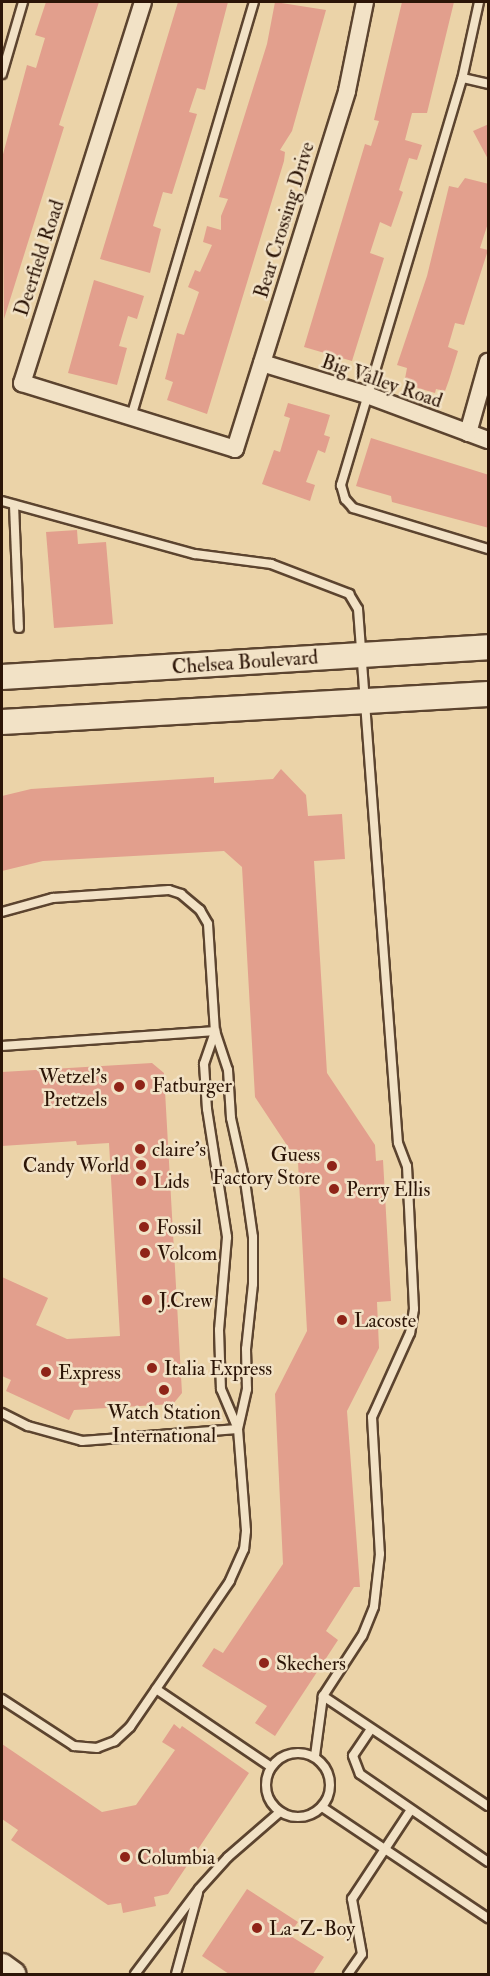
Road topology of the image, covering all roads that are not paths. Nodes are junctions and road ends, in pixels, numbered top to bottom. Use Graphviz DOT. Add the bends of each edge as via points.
graph roads {
  1 [pos="23,2"];
  2 [pos="142,2"];
  3 [pos="254,2"];
  4 [pos="365,2"];
  5 [pos="479,2"];
  6 [pos="2,74"];
  7 [pos="463,78"];
  8 [pos="489,84"];
  9 [pos="489,362"];
  10 [pos="261,363"];
  11 [pos="367,395"];
  12 [pos="131,417"];
  13 [pos="468,434"];
  14 [pos="489,440"];
  15 [pos="235,449"];
  16 [pos="2,501"];
  17 [pos="14,505"];
  18 [pos="489,549"];
  19 [pos="19,628"];
  20 [pos="489,647"];
  21 [pos="364,655"];
  22 [pos="2,677"];
  23 [pos="489,694"];
  24 [pos="366,701"];
  25 [pos="2,722"];
  26 [pos="2,912"];
  27 [pos="215,1031"];
  28 [pos="2,1046"];
  29 [pos="2,1413"];
  30 [pos="238,1429"];
  31 [pos="156,1689"];
  32 [pos="323,1696"];
  33 [pos="2,1699"];
  34 [pos="371,1729"];
  35 [pos="315,1756"];
  36 [pos="271,1767"];
  37 [pos="489,1806"];
  38 [pos="322,1807"];
  39 [pos="410,1811"];
  40 [pos="280,1812"];
  41 [pos="385,1849"];
  42 [pos="489,1862"];
  43 [pos="199,1889"];
  44 [pos="489,1918"];
  45 [pos="2,1966"];
  46 [pos="13,1974"];
  47 [pos="135,1974"];
  48 [pos="176,1974"];
  49 [pos="348,1974"];
  1 -- 6 [label="lane"];
  2 -- 12 [label="street, Deerfield Road" via="22,383"];
  3 -- 12 [label="lane"];
  4 -- 10 [label="street, Bear Crossing Drive" via="347,91"];
  5 -- 7 [label="lane"];
  7 -- 8 [label="lane"];
  7 -- 11 [label="lane"];
  9 -- 13 [label="street"];
  10 -- 11 [label="street, Big Valley Road"];
  10 -- 15 [label="street, Bear Crossing Drive"];
  11 -- 13 [label="street, Big Valley Road"];
  11 -- 18 [label="lane" via="342,478 342,493 348,504"];
  12 -- 15 [label="street, Deerfield Road"];
  13 -- 14 [label="street, Big Valley Road"];
  16 -- 17 [label="lane"];
  17 -- 19 [label="lane"];
  17 -- 21 [label="lane" via="195,554 259,560 308,576 349,594 357,609"];
  20 -- 21 [label="main road, Chelsea Boulevard"];
  21 -- 22 [label="main road, Chelsea Boulevard"];
  21 -- 24 [label="lane"];
  23 -- 24 [label="main road"];
  24 -- 25 [label="main road"];
  24 -- 32 [label="lane" via="398,1143 407,1166 414,1309 410,1334 372,1417 380,1554 374,1607 362,1636"];
  26 -- 27 [label="lane" via="52,898 169,891 181,894 200,910 208,924"];
  27 -- 28 [label="lane"];
  27 -- 30 [label="lane" via="228,1070 231,1118 253,1237 247,1389"];
  27 -- 30 [label="lane" via="204,1064 227,1237 219,1330 221,1389"];
  29 -- 30 [label="lane" via="28,1426 82,1441"];
  30 -- 31 [label="lane" via="246,1531 243,1549 230,1581"];
  31 -- 33 [label="lane" via="130,1727 115,1741 97,1748 74,1746"];
  31 -- 36 [label="lane"];
  32 -- 34 [label="lane"];
  32 -- 35 [label="lane"];
  34 -- 37 [label="lane"];
  34 -- 39 [label="lane" via="353,1756 355,1767 370,1784"];
  35 -- 36 [label="lane" via="291,1753"];
  35 -- 38 [label="lane" via="331,1780 330,1794"];
  36 -- 40 [label="lane" via="266,1791"];
  38 -- 40 [label="lane" via="310,1816 294,1818"];
  38 -- 41 [label="lane"];
  39 -- 41 [label="lane"];
  39 -- 42 [label="lane"];
  40 -- 43 [label="lane" via="228,1857"];
  41 -- 44 [label="lane"];
  41 -- 49 [label="lane" via="352,1899 362,1954"];
  43 -- 47 [label="lane"];
  43 -- 48 [label="lane"];
  45 -- 46 [label="main road"];
}
